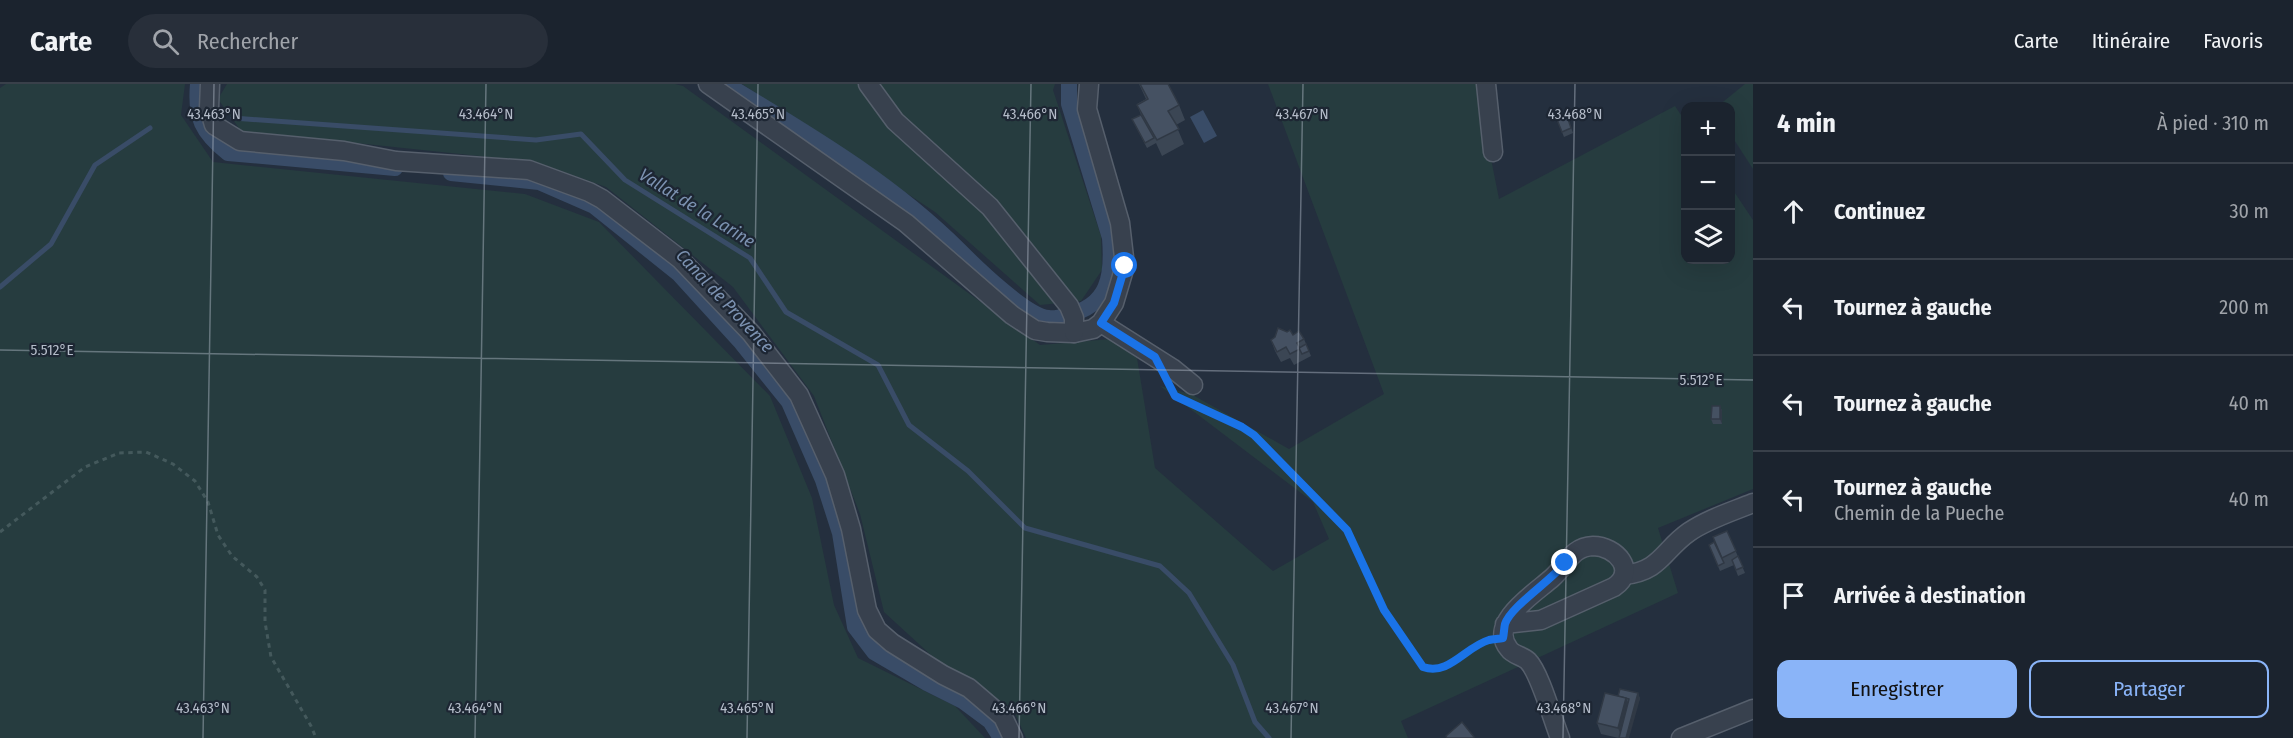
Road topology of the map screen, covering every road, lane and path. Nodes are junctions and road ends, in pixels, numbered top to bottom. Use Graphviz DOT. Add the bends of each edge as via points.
graph roads {
  1 [pos="210,84"];
  2 [pos="708,84"];
  3 [pos="868,84"];
  4 [pos="1089,84"];
  5 [pos="1486,84"];
  6 [pos="1493,152"];
  7 [pos="1072,319"];
  8 [pos="1101,323"];
  9 [pos="1193,385"];
  10 [pos="1170,386"];
  11 [pos="1753,502"];
  12 [pos="0,532"];
  13 [pos="1624,575"];
  14 [pos="1504,631"];
  15 [pos="1753,709"];
  16 [pos="315,738"];
  17 [pos="1012,738"];
  18 [pos="1560,738"];
  19 [pos="1681,738"];
  1 -- 17 [label="street" via="209,108 214,125 240,141 344,151 396,161 529,170 602,199 680,259 751,333 799,395 835,475 851,529 867,610 877,630 969,688 1004,717"];
  2 -- 7 [label="street" via="906,223 1018,319 1041,331"];
  3 -- 7 [label="street" via="896,121 990,207"];
  4 -- 8 [label="street" via="1087,109 1120,223 1125,266 1114,303"];
  5 -- 6 [label="street"];
  7 -- 8 [label="street" via="1093,329"];
  8 -- 9 [label="street"];
  10 -- 14 [label="path" via="1175,396 1254,435 1347,530 1384,610 1423,667 1441,669"];
  11 -- 13 [label="street" via="1687,533 1648,570"];
  12 -- 16 [label="path" via="85,467 120,453 146,452 173,464 195,481 208,502 218,535 265,590 270,657"];
  13 -- 14 [label="street" via="1614,587 1541,620"];
  13 -- 14 [label="street" via="1619,556 1612,550 1583,547 1512,613"];
  14 -- 18 [label="street" via="1509,650 1528,661 1535,672"];
  15 -- 19 [label="street"];
}
